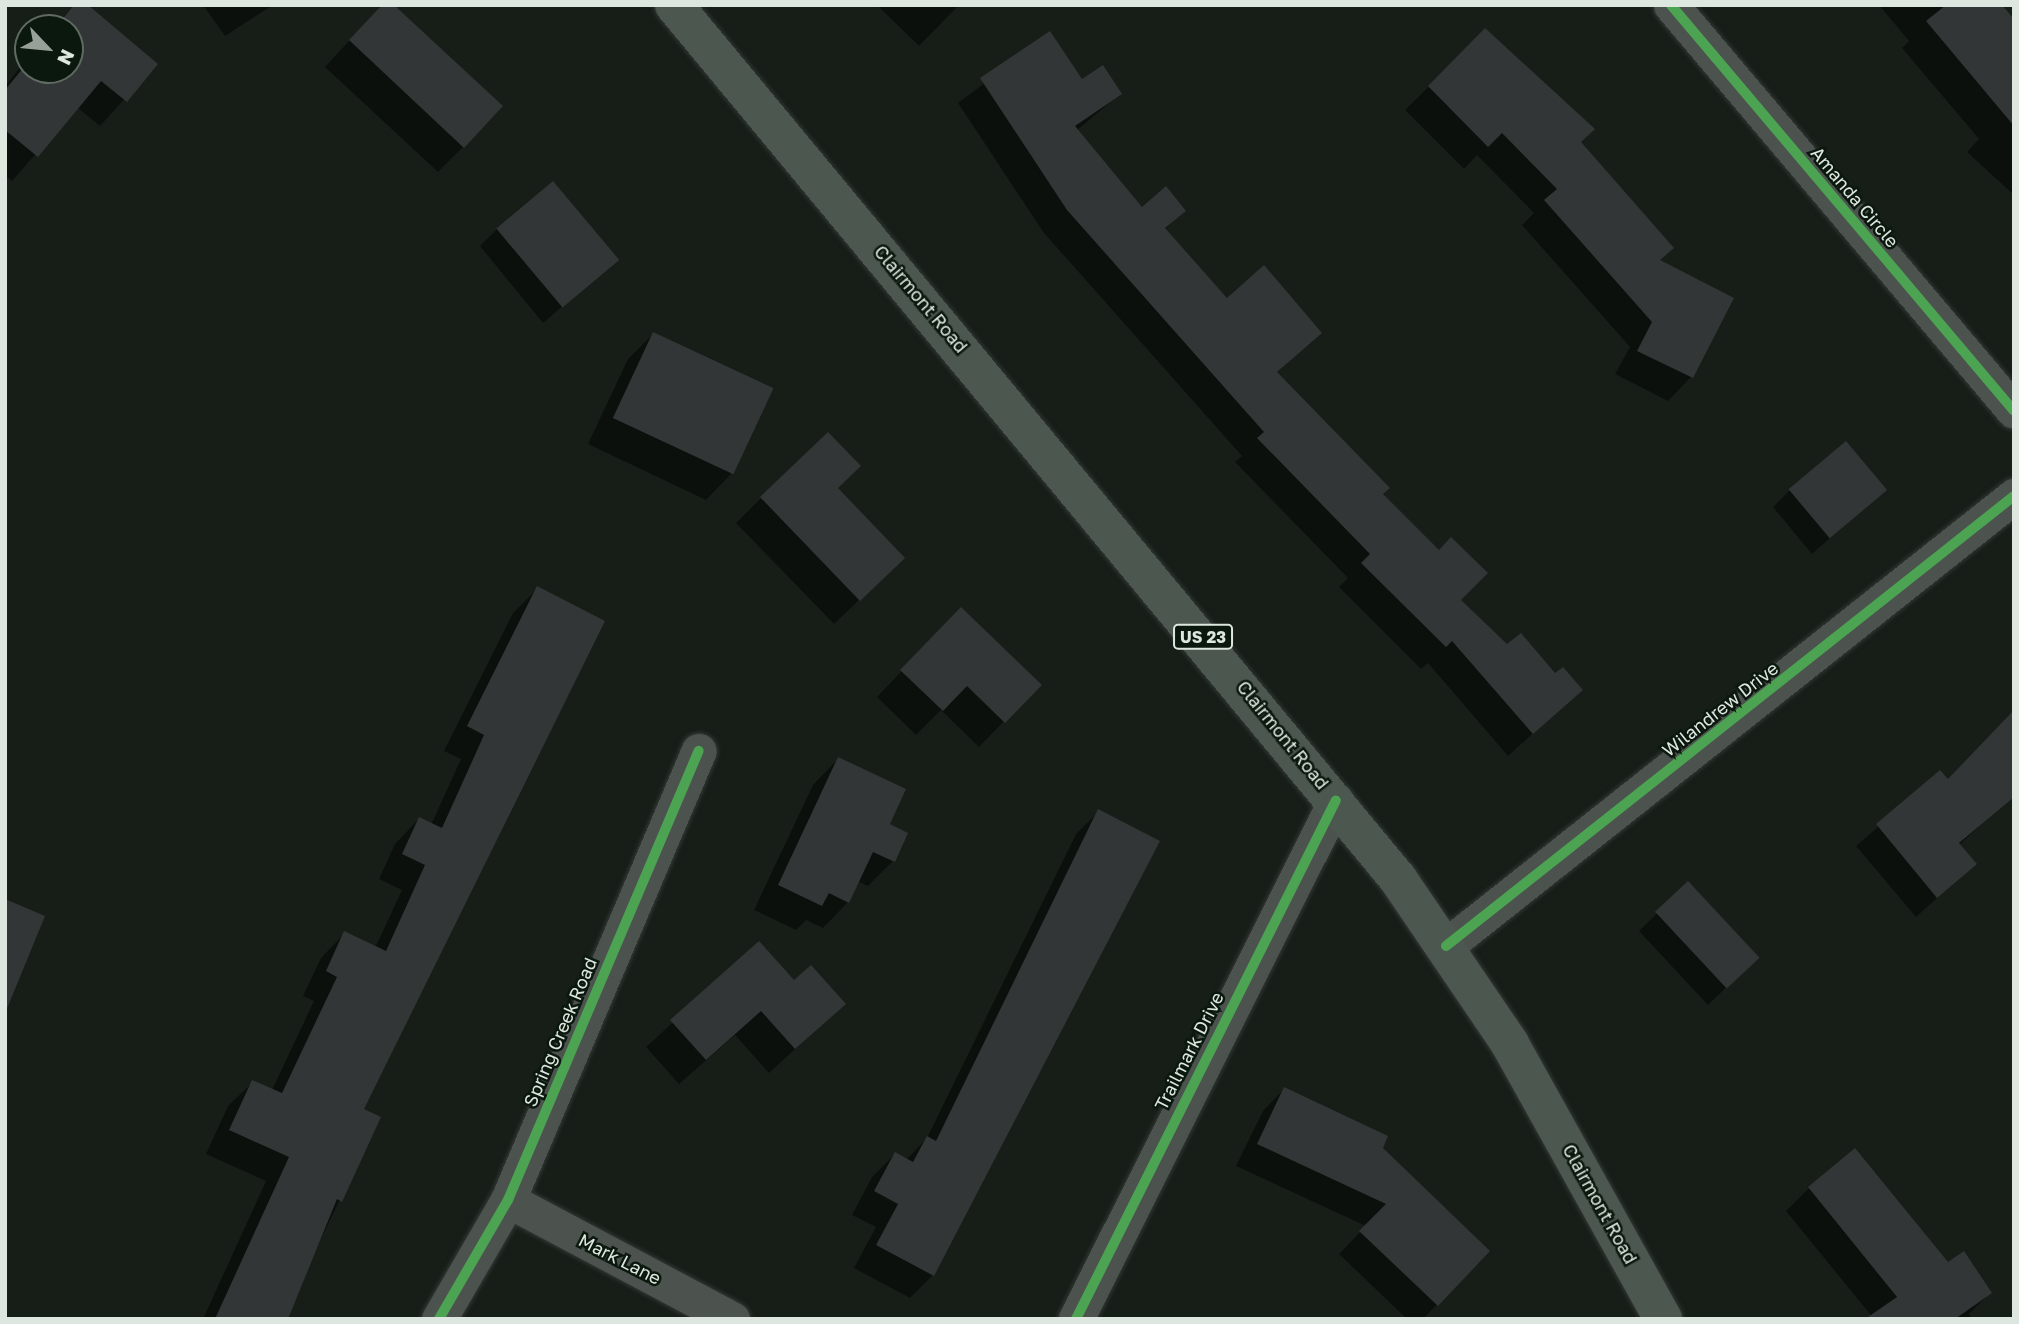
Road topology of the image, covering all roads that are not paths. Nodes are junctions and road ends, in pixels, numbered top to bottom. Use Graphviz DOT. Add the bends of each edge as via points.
graph roads {
  1 [pos="674,5"];
  2 [pos="1671,5"];
  3 [pos="2014,411"];
  4 [pos="2014,496"];
  5 [pos="699,751"];
  6 [pos="1336,800"];
  7 [pos="1446,946"];
  8 [pos="508,1200"];
  9 [pos="439,1319"];
  10 [pos="732,1319"];
  11 [pos="1076,1319"];
  12 [pos="1663,1319"];
  1 -- 6 [label="main road, Clairmont Road / US 23"];
  2 -- 3 [label="street, Amanda Circle"];
  4 -- 7 [label="street, Wilandrew Drive"];
  5 -- 8 [label="street, Spring Creek Road"];
  6 -- 7 [label="main road, Clairmont Road / US 23"];
  6 -- 11 [label="street, Trailmark Drive"];
  7 -- 12 [label="main road, Clairmont Road / US 23" via="1510,1044"];
  8 -- 9 [label="street, Spring Creek Road"];
  8 -- 10 [label="street, Mark Lane"];
}
